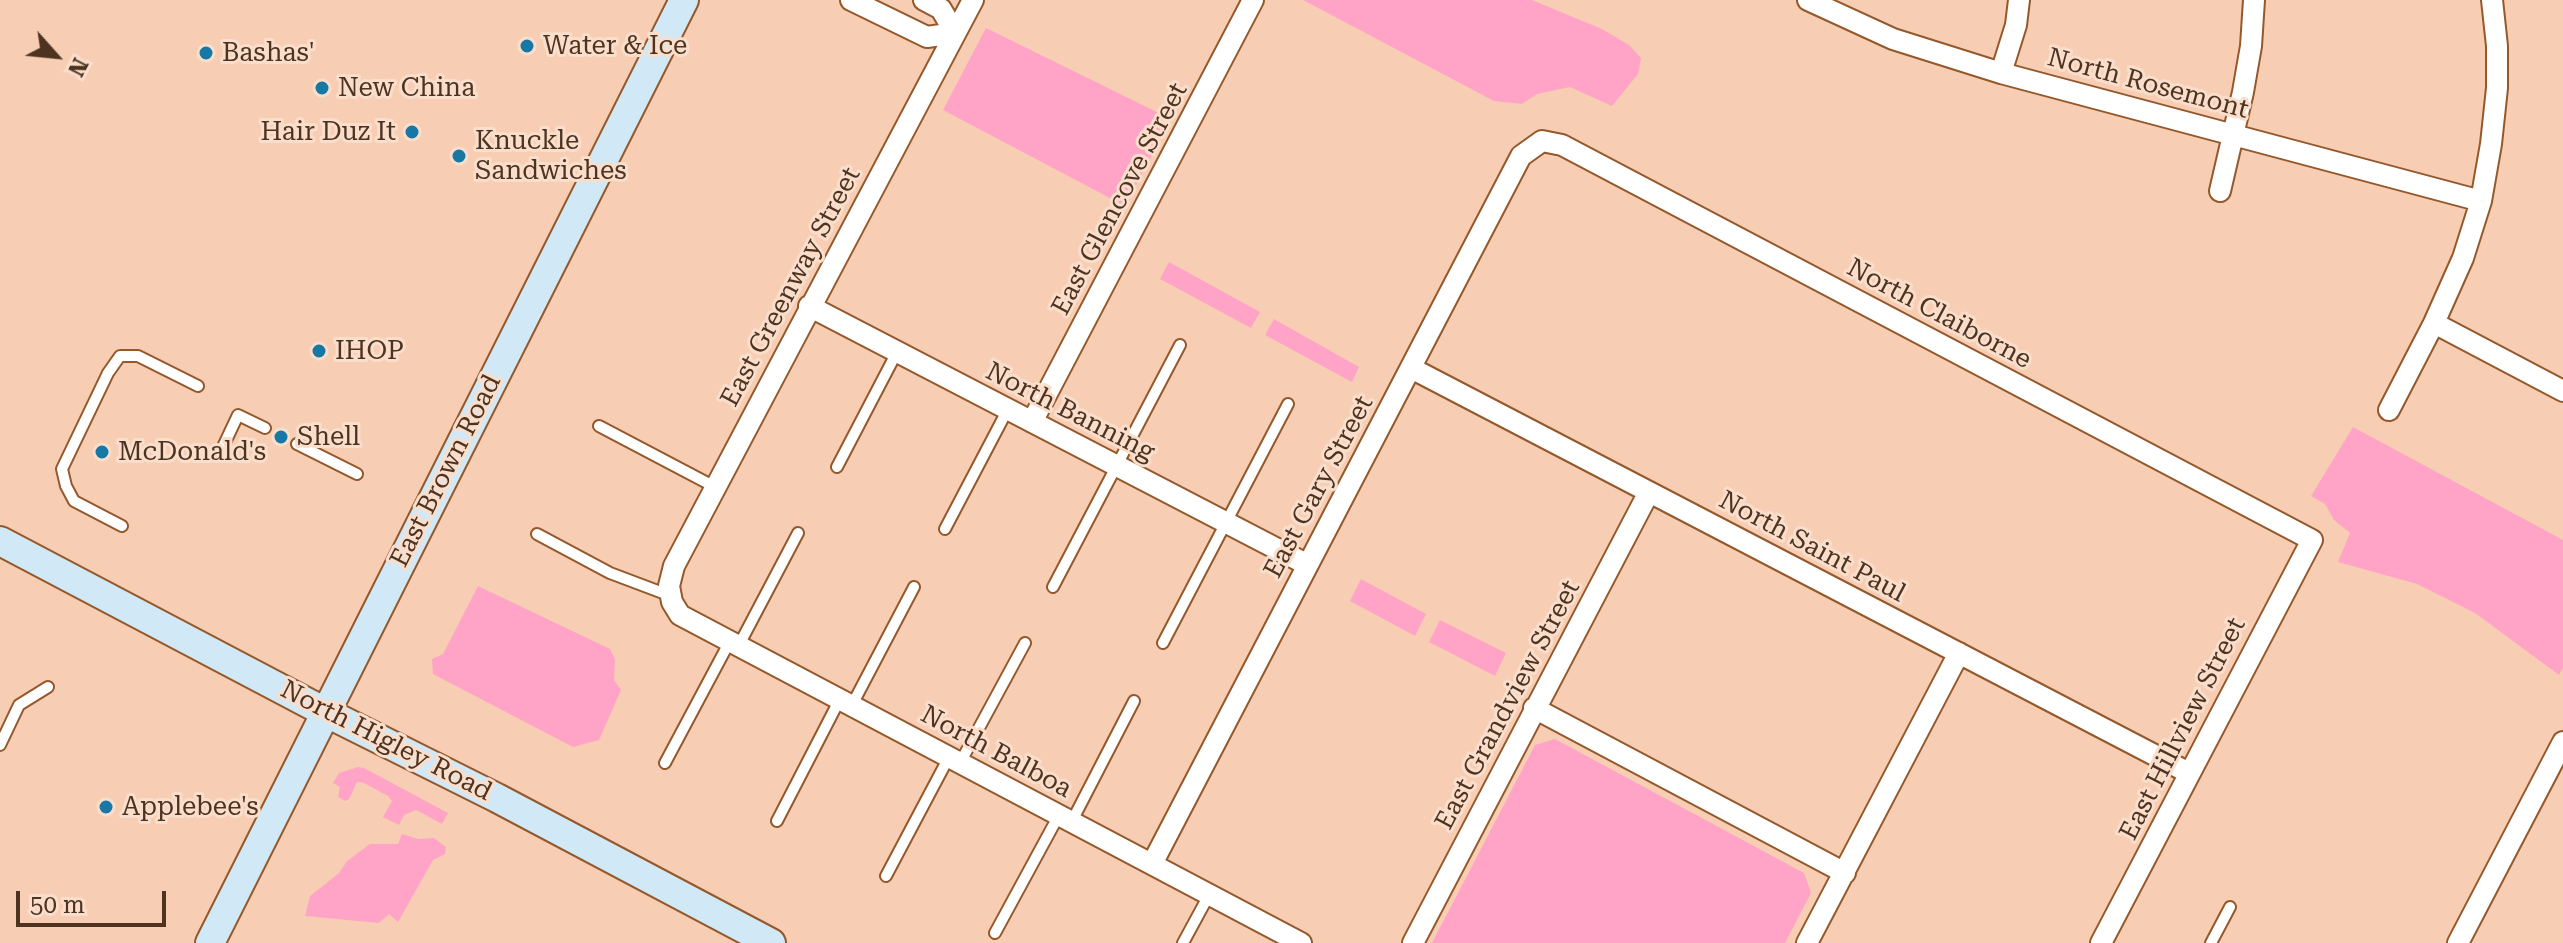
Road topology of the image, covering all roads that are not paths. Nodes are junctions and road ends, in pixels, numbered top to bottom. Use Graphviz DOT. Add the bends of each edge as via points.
graph roads {
  1 [pos="684,0"];
  2 [pos="851,0"];
  3 [pos="924,0"];
  4 [pos="973,0"];
  5 [pos="1253,0"];
  6 [pos="1808,0"];
  7 [pos="2019,0"];
  8 [pos="2254,0"];
  9 [pos="2492,0"];
  10 [pos="955,33"];
  11 [pos="2001,73"];
  12 [pos="2234,133"];
  13 [pos="1540,141"];
  14 [pos="2220,191"];
  15 [pos="2481,201"];
  16 [pos="809,306"];
  17 [pos="2434,323"];
  18 [pos="1180,345"];
  19 [pos="897,352"];
  20 [pos="1411,368"];
  21 [pos="198,386"];
  22 [pos="2563,391"];
  23 [pos="1288,404"];
  24 [pos="1008,409"];
  25 [pos="2389,410"];
  26 [pos="1032,422"];
  27 [pos="599,426"];
  28 [pos="265,428"];
  29 [pos="297,444"];
  30 [pos="221,451"];
  31 [pos="1116,465"];
  32 [pos="837,467"];
  33 [pos="357,474"];
  34 [pos="715,487"];
  35 [pos="1649,492"];
  36 [pos="1225,522"];
  37 [pos="122,526"];
  38 [pos="945,529"];
  39 [pos="798,533"];
  40 [pos="537,534"];
  41 [pos="2312,540"];
  42 [pos="0,541"];
  43 [pos="1306,564"];
  44 [pos="914,587"];
  45 [pos="1053,587"];
  46 [pos="671,599"];
  47 [pos="734,643"];
  48 [pos="1025,643"];
  49 [pos="1163,643"];
  50 [pos="1959,653"];
  51 [pos="48,687"];
  52 [pos="1134,701"];
  53 [pos="846,702"];
  54 [pos="1534,708"];
  55 [pos="325,712"];
  56 [pos="2563,742"];
  57 [pos="0,745"];
  58 [pos="954,760"];
  59 [pos="665,763"];
  60 [pos="2189,773"];
  61 [pos="1065,818"];
  62 [pos="777,821"];
  63 [pos="1152,864"];
  64 [pos="1845,873"];
  65 [pos="886,876"];
  66 [pos="1209,895"];
  67 [pos="2230,907"];
  68 [pos="995,933"];
  69 [pos="210,943"];
  70 [pos="771,943"];
  71 [pos="1183,943"];
  72 [pos="1301,943"];
  73 [pos="1413,943"];
  74 [pos="1807,943"];
  75 [pos="2101,943"];
  76 [pos="2211,943"];
  77 [pos="2458,943"];
  1 -- 55 [label="main road, East Brown Road"];
  2 -- 10 [label="street" via="927,37"];
  3 -- 10 [label="street" via="941,9"];
  4 -- 10 [label="street, East Greenway Street"];
  5 -- 26 [label="street, East Glencove Street"];
  6 -- 11 [label="street, North Rosemont" via="1893,39"];
  7 -- 11 [label="street"];
  8 -- 12 [label="street"];
  9 -- 15 [label="street" via="2497,88"];
  10 -- 16 [label="street, East Greenway Street"];
  11 -- 12 [label="street, North Rosemont"];
  12 -- 14 [label="street"];
  12 -- 15 [label="street, North Rosemont"];
  13 -- 20 [label="street, East Gary Street" via="1521,156"];
  13 -- 41 [label="street, North Claiborne" via="1562,145"];
  15 -- 17 [label="street"];
  16 -- 19 [label="street, North Banning"];
  16 -- 34 [label="street, East Greenway Street"];
  17 -- 22 [label="street"];
  17 -- 25 [label="street"];
  18 -- 31 [label="lane"];
  19 -- 24 [label="street, North Banning"];
  19 -- 32 [label="lane"];
  20 -- 35 [label="street, North Saint Paul"];
  20 -- 43 [label="street, East Gary Street"];
  21 -- 37 [label="lane" via="138,356 120,356 108,373 62,469 74,501"];
  23 -- 36 [label="lane"];
  24 -- 26 [label="street, North Banning"];
  24 -- 38 [label="lane"];
  26 -- 31 [label="street, North Banning"];
  27 -- 34 [label="lane"];
  28 -- 30 [label="lane" via="238,415"];
  29 -- 33 [label="lane"];
  31 -- 36 [label="street, North Banning"];
  31 -- 45 [label="lane"];
  34 -- 46 [label="street, East Greenway Street" via="674,566"];
  35 -- 50 [label="street, North Saint Paul"];
  35 -- 54 [label="street, East Grandview Street"];
  36 -- 43 [label="street, North Banning"];
  36 -- 49 [label="lane"];
  39 -- 47 [label="lane"];
  40 -- 46 [label="lane"];
  41 -- 60 [label="street, East Hillview Street"];
  42 -- 55 [label="main road, North Higley Road"];
  43 -- 63 [label="street, East Gary Street"];
  44 -- 53 [label="lane"];
  46 -- 47 [label="street, North Balboa" via="680,615"];
  47 -- 53 [label="street, North Balboa"];
  47 -- 59 [label="lane"];
  48 -- 58 [label="lane"];
  50 -- 60 [label="street, North Saint Paul"];
  50 -- 64 [label="street"];
  51 -- 57 [label="lane" via="19,705"];
  52 -- 61 [label="lane"];
  53 -- 58 [label="street, North Balboa"];
  53 -- 62 [label="lane"];
  54 -- 64 [label="street"];
  54 -- 73 [label="street, East Grandview Street"];
  55 -- 69 [label="main road, East Brown Road"];
  55 -- 70 [label="main road, North Higley Road"];
  56 -- 77 [label="street"];
  58 -- 61 [label="street, North Balboa"];
  58 -- 65 [label="lane"];
  60 -- 75 [label="street, East Hillview Street"];
  61 -- 63 [label="street, North Balboa"];
  61 -- 68 [label="lane"];
  63 -- 66 [label="street, North Balboa"];
  64 -- 74 [label="street"];
  66 -- 71 [label="lane"];
  66 -- 72 [label="street, North Balboa"];
  67 -- 76 [label="lane"];
}
